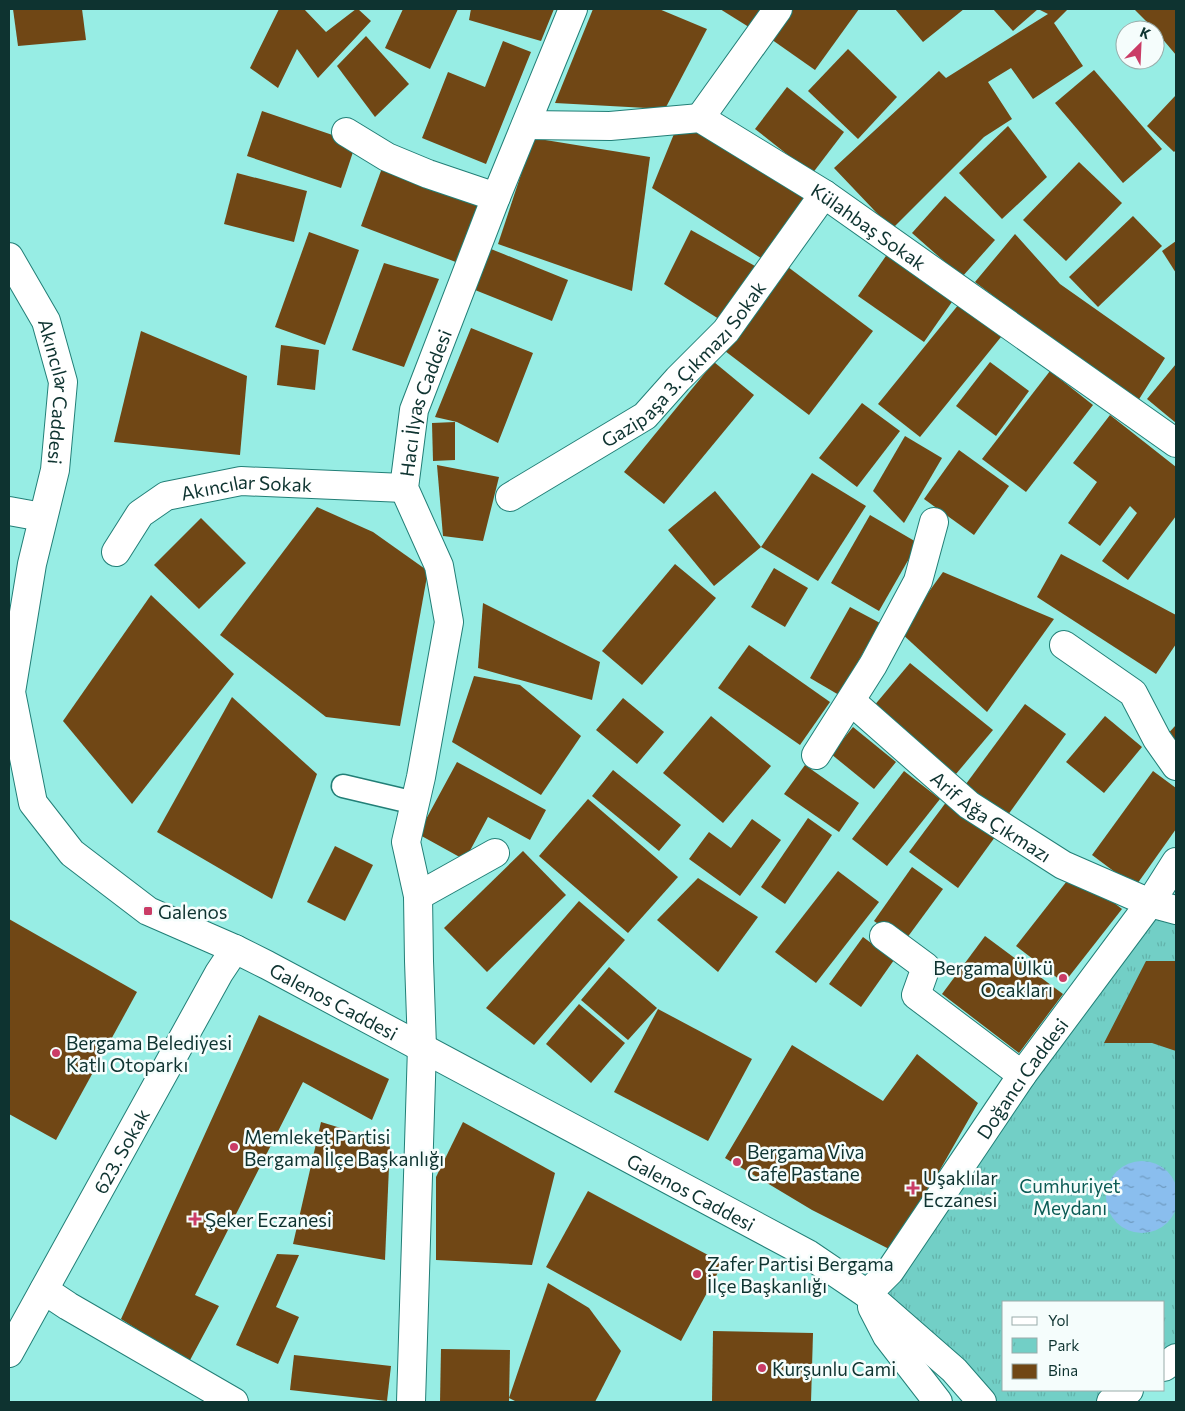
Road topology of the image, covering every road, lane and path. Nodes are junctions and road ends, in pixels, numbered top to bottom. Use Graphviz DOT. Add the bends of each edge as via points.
graph roads {
  1 [pos="573,9"];
  2 [pos="778,9"];
  3 [pos="700,118"];
  4 [pos="526,125"];
  5 [pos="346,132"];
  6 [pos="824,194"];
  7 [pos="496,197"];
  8 [pos="9,257"];
  9 [pos="1176,443"];
  10 [pos="404,488"];
  11 [pos="510,497"];
  12 [pos="9,511"];
  13 [pos="42,517"];
  14 [pos="934,522"];
  15 [pos="116,552"];
  16 [pos="32,564"];
  17 [pos="1064,646"];
  18 [pos="10,693"];
  19 [pos="851,701"];
  20 [pos="816,755"];
  21 [pos="1176,766"];
  22 [pos="344,786"];
  23 [pos="416,803"];
  24 [pos="495,853"];
  25 [pos="1176,862"];
  26 [pos="418,896"];
  27 [pos="1150,903"];
  28 [pos="1176,910"];
  29 [pos="884,936"];
  30 [pos="235,948"];
  31 [pos="422,1047"];
  32 [pos="1022,1074"];
  33 [pos="44,1290"];
  34 [pos="867,1294"];
  35 [pos="9,1354"];
  36 [pos="1176,1358"];
  37 [pos="1165,1366"];
  38 [pos="1128,1391"];
  39 [pos="234,1402"];
  40 [pos="411,1402"];
  41 [pos="938,1402"];
  42 [pos="982,1402"];
  43 [pos="1111,1402"];
  1 -- 4 [label="street, Hacı İlyas Caddesi"];
  2 -- 3 [label="street"];
  3 -- 4 [label="street" via="610,126"];
  3 -- 6 [label="street, Külahbaş Sokak"];
  4 -- 7 [label="street, Hacı İlyas Caddesi"];
  5 -- 7 [label="street" via="387,157"];
  6 -- 9 [label="street, Külahbaş Sokak"];
  6 -- 11 [label="street, Gazipaşa 3. Çıkmazı Sokak" via="726,331 645,416"];
  7 -- 10 [label="street, Hacı İlyas Caddesi" via="414,410"];
  8 -- 13 [label="street, Akıncılar Caddesi" via="46,321 63,382 55,470"];
  10 -- 15 [label="street, Akıncılar Sokak" via="241,481 166,496 140,514"];
  10 -- 23 [label="street, Hacı İlyas Caddesi" via="440,566 449,622"];
  12 -- 13 [label="street"];
  13 -- 16 [label="street, Akıncılar Caddesi"];
  14 -- 19 [label="street" via="918,580"];
  16 -- 18 [label="street, Galenos Caddesi"];
  17 -- 21 [label="street" via="1133,693 1157,740"];
  18 -- 30 [label="street, Galenos Caddesi" via="33,803 72,853 148,911"];
  19 -- 20 [label="street"];
  19 -- 27 [label="street, Arif Ağa Çıkmazı" via="968,805 1062,865"];
  22 -- 23 [label="lane"];
  23 -- 26 [label="street, Hacı İlyas Caddesi" via="406,842"];
  24 -- 26 [label="street"];
  25 -- 27 [label="street, Doğancı Caddesi"];
  26 -- 31 [label="street, Hacı İlyas Caddesi"];
  27 -- 28 [label="street, Arif Ağa Çıkmazı"];
  27 -- 32 [label="street, Doğancı Caddesi"];
  29 -- 32 [label="street" via="926,967 916,995"];
  30 -- 31 [label="street, Galenos Caddesi"];
  30 -- 33 [label="street, 623. Sokak"];
  31 -- 34 [label="street, Galenos Caddesi" via="808,1254"];
  31 -- 40 [label="street, Hacı İlyas Caddesi"];
  32 -- 34 [label="street, Doğancı Caddesi" via="890,1271"];
  33 -- 35 [label="street, 623. Sokak"];
  33 -- 39 [label="street"];
  34 -- 41 [label="street" via="887,1336"];
  34 -- 42 [label="street, Galenos Caddesi" via="954,1370"];
  36 -- 37 [label="street"];
  38 -- 43 [label="street"];
}
